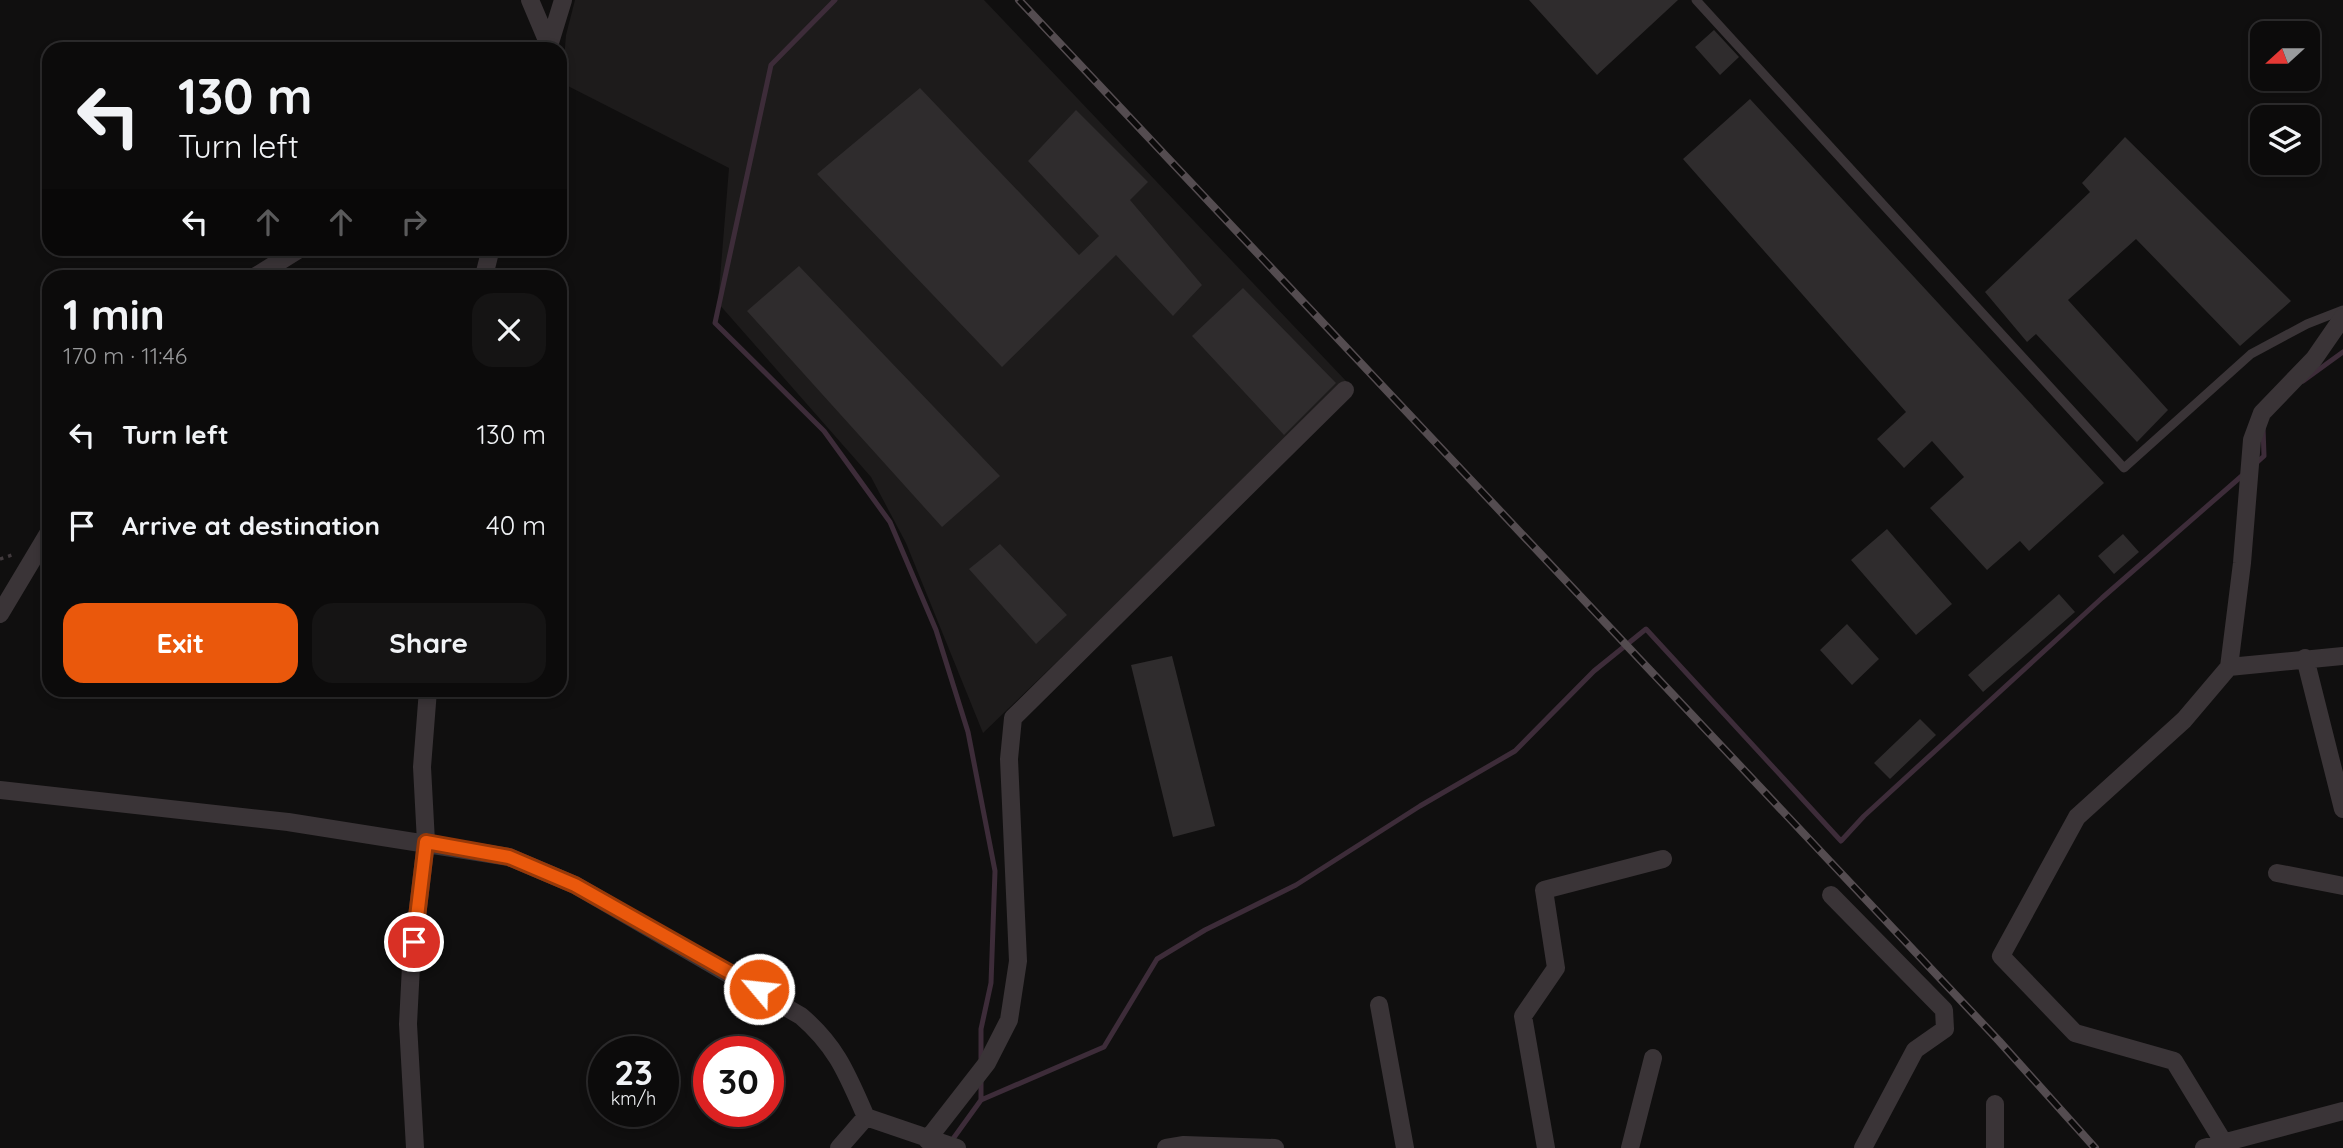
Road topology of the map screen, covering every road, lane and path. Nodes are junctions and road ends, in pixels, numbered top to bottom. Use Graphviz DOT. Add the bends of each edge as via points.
graph roads {
  1 [pos="530,0"];
  2 [pos="563,0"];
  3 [pos="1696,0"];
  4 [pos="545,42"];
  5 [pos="549,42"];
  6 [pos="288,256"];
  7 [pos="266,270"];
  8 [pos="2343,310"];
  9 [pos="2343,317"];
  10 [pos="1345,390"];
  11 [pos="42,544"];
  12 [pos="0,614"];
  13 [pos="2343,656"];
  14 [pos="2305,658"];
  15 [pos="2228,667"];
  16 [pos="428,697"];
  17 [pos="0,790"];
  18 [pos="2343,809"];
  19 [pos="426,842"];
  20 [pos="1663,859"];
  21 [pos="2277,873"];
  22 [pos="2343,886"];
  23 [pos="1831,895"];
  24 [pos="1379,1005"];
  25 [pos="1654,1058"];
  26 [pos="1995,1104"];
  27 [pos="2343,1111"];
  28 [pos="866,1117"];
  29 [pos="927,1140"];
  30 [pos="2224,1143"];
  31 [pos="415,1148"];
  32 [pos="839,1148"];
  33 [pos="957,1148"];
  34 [pos="1166,1148"];
  35 [pos="1275,1148"];
  36 [pos="1405,1148"];
  37 [pos="1546,1148"];
  38 [pos="1630,1148"];
  39 [pos="1863,1148"];
  40 [pos="1996,1148"];
  41 [pos="2204,1148"];
  1 -- 4 [label="street"];
  2 -- 5 [label="street"];
  3 -- 8 [label="lane" via="2124,468 2251,354"];
  6 -- 7 [label="street"];
  9 -- 15 [label="street" via="2314,359 2262,413 2252,440"];
  10 -- 29 [label="street" via="1013,718 1009,759 1018,961 1009,1020 986,1063"];
  11 -- 12 [label="street"];
  13 -- 14 [label="street"];
  14 -- 15 [label="street"];
  14 -- 18 [label="street"];
  15 -- 30 [label="street" via="2185,719 2077,817 2001,956 2075,1033 2174,1061"];
  16 -- 19 [label="street" via="422,767"];
  17 -- 19 [label="street"];
  19 -- 28 [label="street" via="509,857 575,885 759,989 825,1036"];
  19 -- 31 [label="street" via="408,1024"];
  20 -- 37 [label="street" via="1544,890 1556,968 1523,1016"];
  21 -- 22 [label="street"];
  23 -- 39 [label="street" via="1944,1010 1945,1029 1914,1050"];
  24 -- 36 [label="street"];
  25 -- 38 [label="street"];
  26 -- 40 [label="street"];
  27 -- 30 [label="street"];
  28 -- 29 [label="street"];
  28 -- 32 [label="street"];
  29 -- 33 [label="street"];
  30 -- 41 [label="street"];
  34 -- 35 [label="street"];
}
